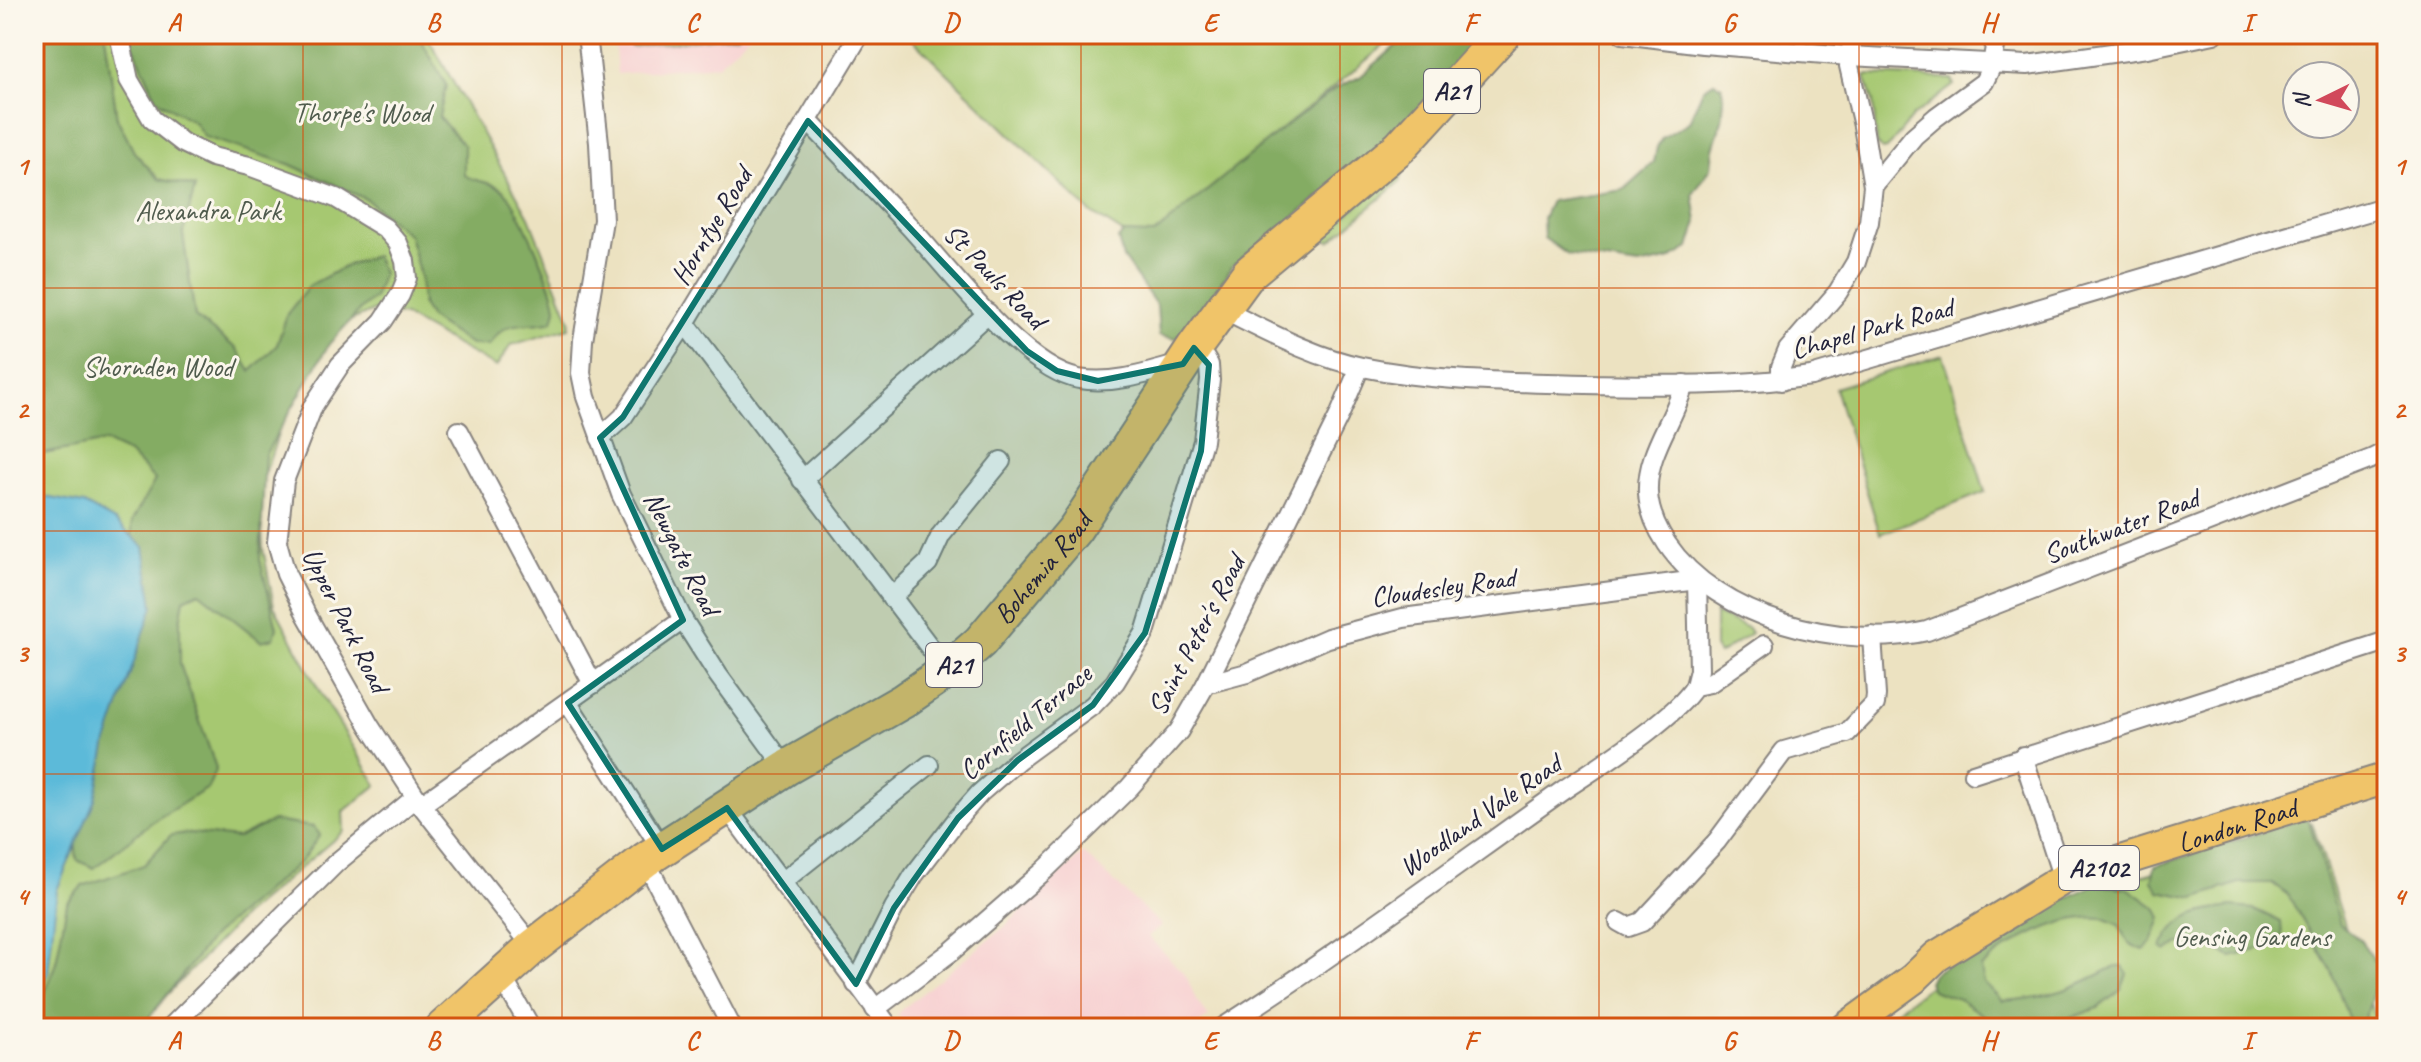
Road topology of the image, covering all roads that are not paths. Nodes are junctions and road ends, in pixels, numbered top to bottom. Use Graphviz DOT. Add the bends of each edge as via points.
graph roads {
  1 [pos="119,34"];
  2 [pos="587,34"];
  3 [pos="860,34"];
  4 [pos="1503,34"];
  5 [pos="1623,34"];
  6 [pos="1853,34"];
  7 [pos="1997,34"];
  8 [pos="2214,34"];
  9 [pos="2160,40"];
  10 [pos="1849,56"];
  11 [pos="1992,65"];
  12 [pos="808,121"];
  13 [pos="1873,186"];
  14 [pos="2387,206"];
  15 [pos="1221,309"];
  16 [pos="988,313"];
  17 [pos="685,323"];
  18 [pos="1188,356"];
  19 [pos="1360,367"];
  20 [pos="1781,381"];
  21 [pos="1684,384"];
  22 [pos="459,431"];
  23 [pos="600,438"];
  24 [pos="2387,451"];
  25 [pos="1001,461"];
  26 [pos="802,480"];
  27 [pos="1697,580"];
  28 [pos="891,598"];
  29 [pos="683,620"];
  30 [pos="1872,636"];
  31 [pos="2387,641"];
  32 [pos="1764,645"];
  33 [pos="947,670"];
  34 [pos="593,684"];
  35 [pos="1206,684"];
  36 [pos="1695,686"];
  37 [pos="568,703"];
  38 [pos="2023,756"];
  39 [pos="929,765"];
  40 [pos="786,768"];
  41 [pos="1973,774"];
  42 [pos="2387,778"];
  43 [pos="419,801"];
  44 [pos="727,808"];
  45 [pos="654,854"];
  46 [pos="2063,879"];
  47 [pos="782,882"];
  48 [pos="1619,922"];
  49 [pos="533,947"];
  50 [pos="501,975"];
  51 [pos="856,984"];
  52 [pos="875,1009"];
  53 [pos="1849,1027"];
  54 [pos="170,1028"];
  55 [pos="443,1028"];
  56 [pos="531,1028"];
  57 [pos="732,1028"];
  58 [pos="890,1028"];
  59 [pos="1222,1028"];
  1 -- 43 [label="street, Upper Park Road" via="129,80 152,119 183,143 336,198 385,228 398,243 405,261 404,287 313,406 284,481 277,542 286,574 337,672"];
  2 -- 23 [label="street, Newgate Road" via="603,220 581,373"];
  3 -- 12 [label="street, Horntye Road"];
  4 -- 15 [label="highway, Bohemia Road / A21" via="1400,147 1249,273"];
  5 -- 10 [label="street"];
  6 -- 10 [label="street"];
  7 -- 11 [label="street"];
  8 -- 9 [label="street"];
  9 -- 11 [label="street" via="2067,61"];
  10 -- 11 [label="street"];
  10 -- 13 [label="street"];
  11 -- 13 [label="street" via="1984,82 1914,136"];
  12 -- 16 [label="street, St Pauls Road"];
  12 -- 17 [label="street, Horntye Road"];
  13 -- 20 [label="street" via="1856,262 1838,292 1788,350"];
  14 -- 20 [label="street, Chapel Park Road"];
  15 -- 18 [label="highway, Bohemia Road / A21"];
  15 -- 19 [label="street, Chapel Park Road"];
  16 -- 18 [label="street, St Pauls Road" via="1037,359 1077,379 1121,379"];
  16 -- 26 [label="street"];
  17 -- 23 [label="street, Horntye Road" via="623,417"];
  17 -- 26 [label="street"];
  18 -- 33 [label="highway, Bohemia Road / A21" via="1075,529 1001,619"];
  18 -- 51 [label="street, Cornfield Terrace" via="1209,365 1203,441 1145,633 1115,682 1093,705 1018,760 958,818 914,875"];
  19 -- 21 [label="street, Chapel Park Road" via="1474,381"];
  19 -- 35 [label="street, Saint Peter's Road"];
  20 -- 21 [label="street, Chapel Park Road"];
  21 -- 27 [label="street, Southwater Road" via="1651,461 1648,496 1663,538"];
  22 -- 34 [label="street"];
  23 -- 29 [label="street, Newgate Road" via="633,523"];
  24 -- 30 [label="street, Southwater Road" via="1927,631"];
  25 -- 28 [label="street" via="941,535 928,563"];
  26 -- 28 [label="street"];
  27 -- 30 [label="street, Southwater Road" via="1772,619"];
  27 -- 35 [label="street, Cloudesley Road" via="1403,618 1328,638 1247,673"];
  27 -- 36 [label="street"];
  28 -- 33 [label="street"];
  29 -- 34 [label="street"];
  29 -- 40 [label="street, Newgate Road"];
  30 -- 48 [label="street" via="1875,704 1862,719 1847,733 1784,751 1717,841 1642,922 1628,927"];
  31 -- 38 [label="street"];
  32 -- 36 [label="street, Woodland Vale Road" via="1710,683"];
  33 -- 40 [label="highway, Bohemia Road / A21"];
  34 -- 37 [label="street"];
  35 -- 52 [label="street, Saint Peter's Road" via="1179,731 1129,788 998,912"];
  36 -- 59 [label="street, Woodland Vale Road" via="1688,698 1631,743"];
  37 -- 43 [label="street"];
  37 -- 45 [label="street"];
  38 -- 41 [label="street"];
  38 -- 46 [label="street"];
  39 -- 47 [label="street"];
  40 -- 44 [label="highway, Bohemia Road / A21"];
  42 -- 46 [label="main road, London Road / A2102"];
  43 -- 49 [label="street, Upper Park Road"];
  43 -- 54 [label="street" via="336,863"];
  44 -- 45 [label="highway, Bohemia Road / A21"];
  44 -- 47 [label="street"];
  45 -- 49 [label="highway, Bohemia Road / A21"];
  45 -- 57 [label="street"];
  46 -- 53 [label="main road, London Road / A2102" via="1937,956"];
  47 -- 51 [label="street"];
  49 -- 50 [label="highway, Bohemia Road / A21"];
  50 -- 55 [label="highway, Bohemia Road / A21"];
  50 -- 56 [label="street"];
  51 -- 52 [label="street"];
  52 -- 58 [label="street"];
}
